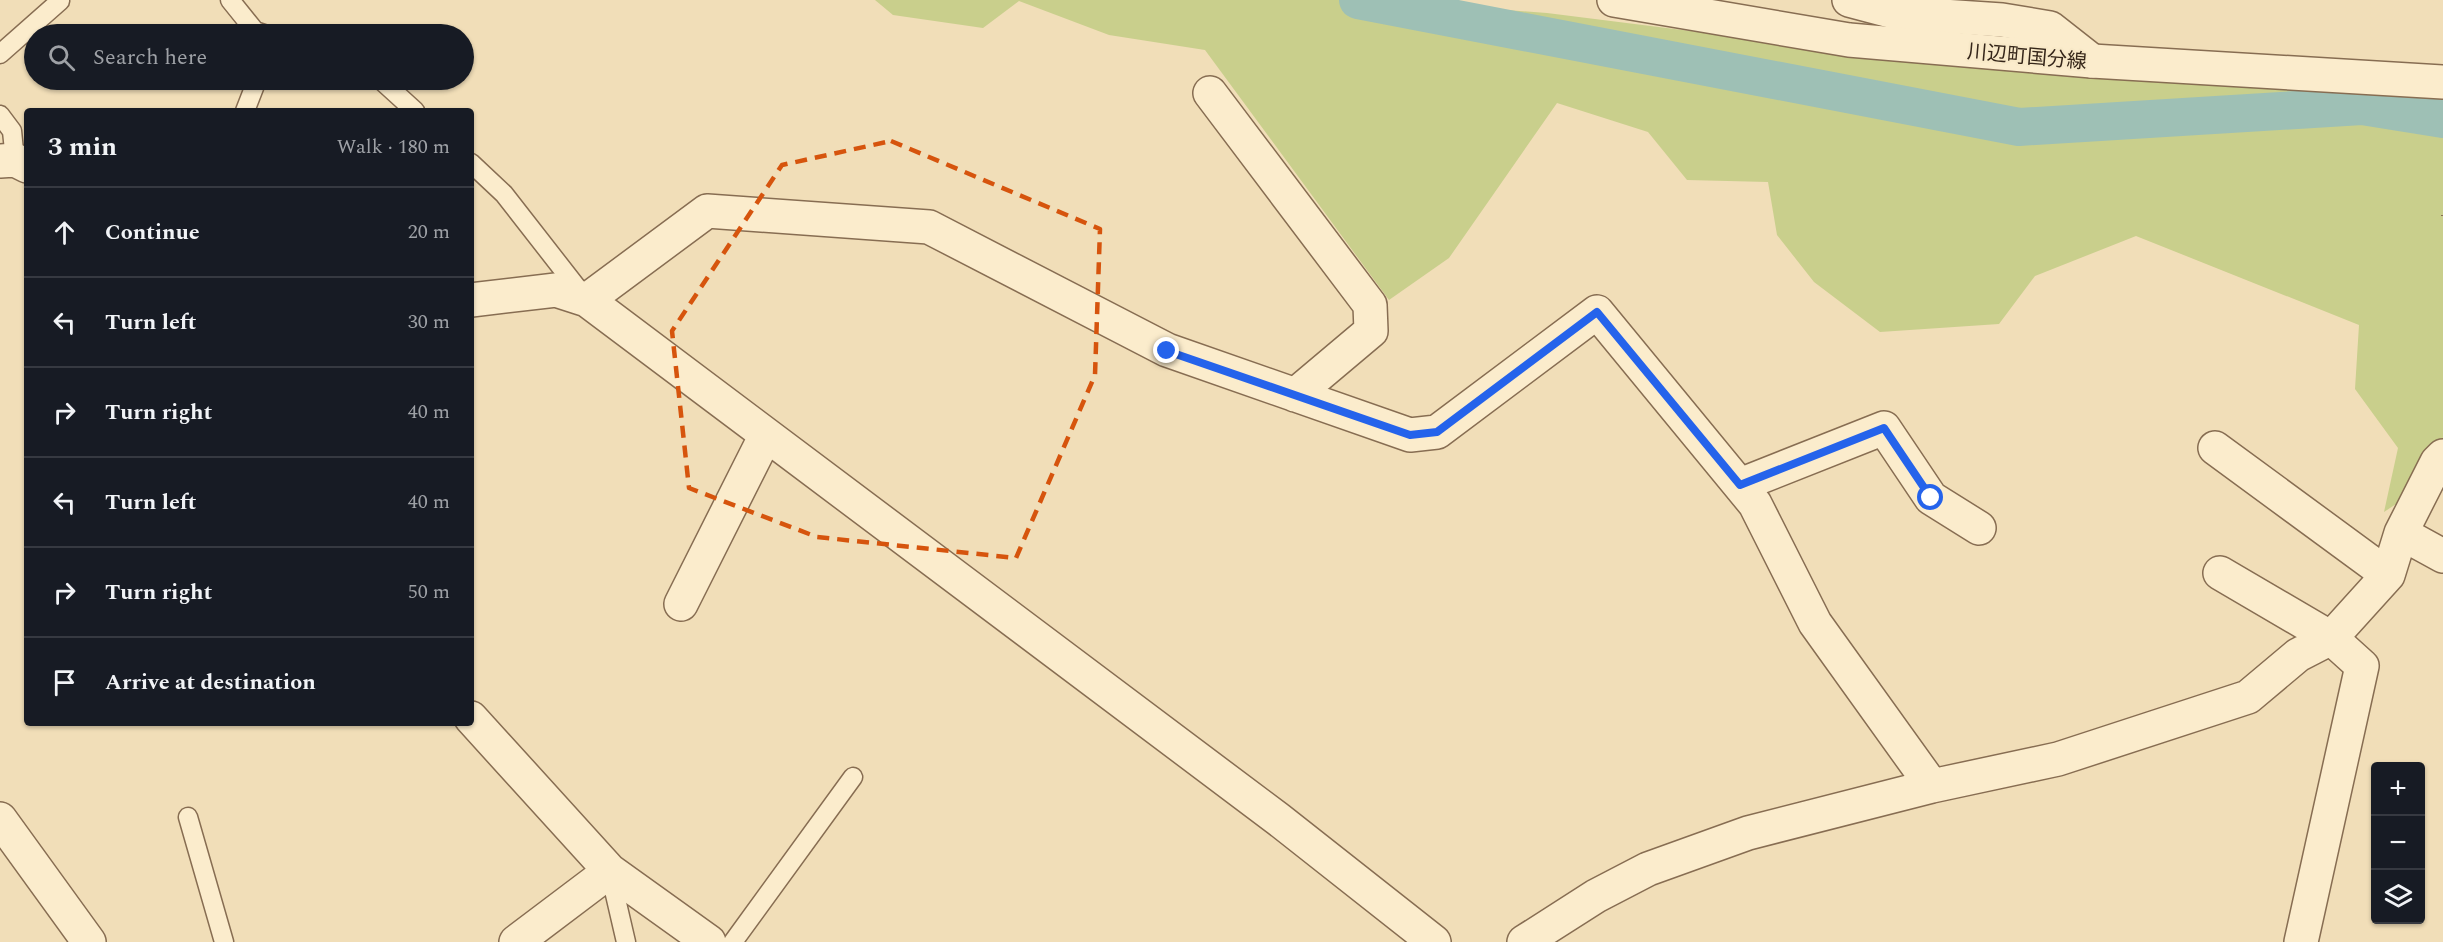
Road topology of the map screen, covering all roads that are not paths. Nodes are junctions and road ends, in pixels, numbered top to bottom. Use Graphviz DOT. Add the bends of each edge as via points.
graph roads {
  1 [pos="230,0"];
  2 [pos="1614,0"];
  3 [pos="1849,0"];
  4 [pos="60,1"];
  5 [pos="34,24"];
  6 [pos="249,24"];
  7 [pos="24,33"];
  8 [pos="0,54"];
  9 [pos="2092,61"];
  10 [pos="2443,82"];
  11 [pos="253,90"];
  12 [pos="392,90"];
  13 [pos="1210,93"];
  14 [pos="246,108"];
  15 [pos="412,108"];
  16 [pos="0,115"];
  17 [pos="14,162"];
  18 [pos="474,166"];
  19 [pos="474,300"];
  20 [pos="587,300"];
  21 [pos="1295,395"];
  22 [pos="766,435"];
  23 [pos="2215,448"];
  24 [pos="2443,456"];
  25 [pos="1740,485"];
  26 [pos="1979,528"];
  27 [pos="2401,533"];
  28 [pos="2443,556"];
  29 [pos="2220,573"];
  30 [pos="2388,575"];
  31 [pos="681,604"];
  32 [pos="2331,638"];
  33 [pos="474,721"];
  34 [pos="853,777"];
  35 [pos="1932,786"];
  36 [pos="188,818"];
  37 [pos="0,819"];
  38 [pos="610,871"];
  39 [pos="89,942"];
  40 [pos="224,942"];
  41 [pos="516,942"];
  42 [pos="626,942"];
  43 [pos="709,942"];
  44 [pos="733,942"];
  45 [pos="1434,942"];
  46 [pos="1524,942"];
  47 [pos="2301,942"];
  1 -- 6 [label="lane"];
  2 -- 9 [label="street, 川辺町国分線" via="1849,40"];
  3 -- 9 [label="street" via="1898,13 2002,20 2050,28"];
  4 -- 5 [label="lane"];
  7 -- 8 [label="lane"];
  9 -- 10 [label="street, 川辺町国分線"];
  11 -- 14 [label="lane"];
  12 -- 15 [label="lane"];
  13 -- 21 [label="street" via="1370,305 1371,331"];
  16 -- 17 [label="lane" via="12,131"];
  18 -- 20 [label="lane" via="504,194"];
  19 -- 20 [label="street" via="556,290"];
  20 -- 21 [label="street" via="706,212 929,226 1167,351"];
  20 -- 22 [label="street"];
  21 -- 25 [label="street" via="1410,435 1437,432 1597,312"];
  22 -- 31 [label="street"];
  22 -- 45 [label="street" via="1278,819"];
  23 -- 30 [label="street"];
  24 -- 27 [label="street"];
  25 -- 26 [label="street" via="1884,428 1931,498"];
  25 -- 35 [label="street" via="1755,504 1815,623"];
  27 -- 28 [label="street"];
  27 -- 30 [label="street"];
  29 -- 32 [label="street"];
  30 -- 32 [label="street"];
  32 -- 35 [label="street" via="2298,655 2248,697 2058,759"];
  32 -- 47 [label="street" via="2362,666"];
  33 -- 38 [label="street"];
  34 -- 44 [label="lane"];
  35 -- 46 [label="street" via="1748,833 1648,869 1596,896"];
  36 -- 40 [label="lane"];
  37 -- 39 [label="street"];
  38 -- 41 [label="street"];
  38 -- 42 [label="lane"];
  38 -- 43 [label="street"];
}
